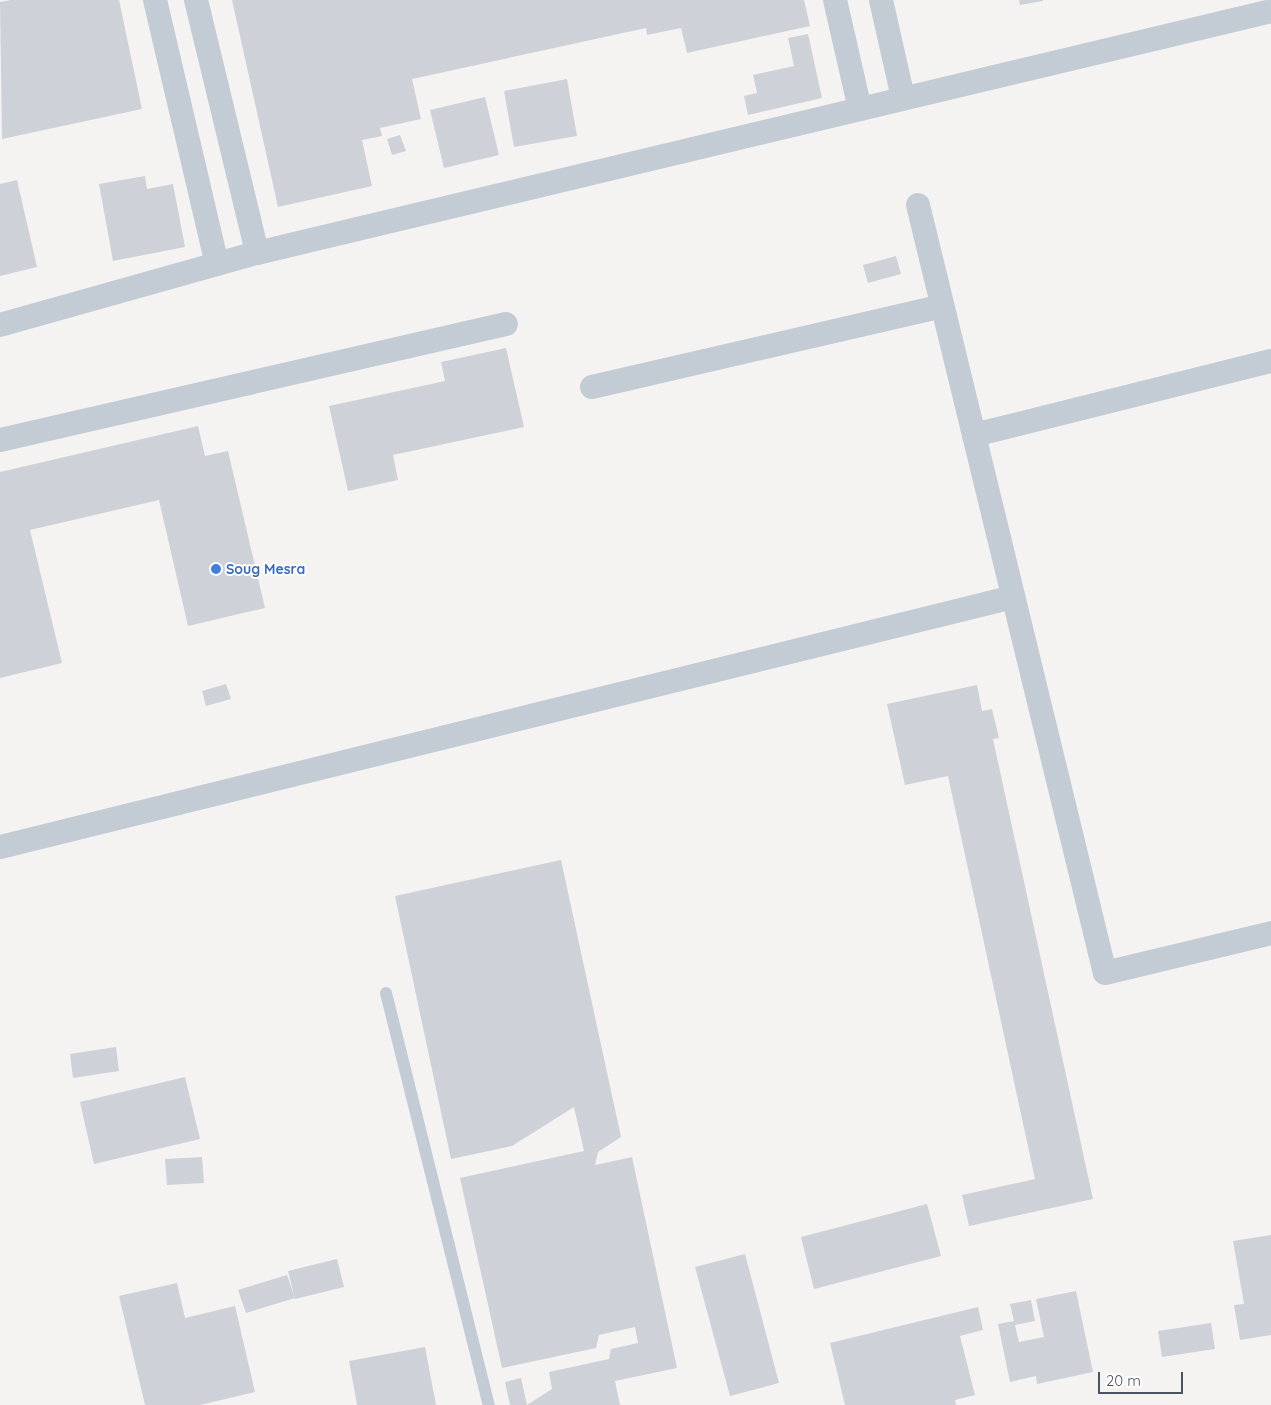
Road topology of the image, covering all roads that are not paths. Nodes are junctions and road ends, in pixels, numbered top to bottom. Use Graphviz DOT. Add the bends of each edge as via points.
graph roads {
  1 [pos="155,0"];
  2 [pos="196,0"];
  3 [pos="835,0"];
  4 [pos="882,0"];
  5 [pos="1271,10"];
  6 [pos="903,98"];
  7 [pos="860,109"];
  8 [pos="918,205"];
  9 [pos="257,253"];
  10 [pos="217,264"];
  11 [pos="942,306"];
  12 [pos="506,324"];
  13 [pos="0,326"];
  14 [pos="1271,361"];
  15 [pos="592,387"];
  16 [pos="974,435"];
  17 [pos="0,440"];
  18 [pos="1013,597"];
  19 [pos="0,848"];
  20 [pos="1271,933"];
  21 [pos="386,993"];
  22 [pos="489,1405"];
  1 -- 10 [label="street"];
  2 -- 9 [label="street"];
  3 -- 7 [label="street"];
  4 -- 6 [label="street"];
  5 -- 6 [label="street"];
  6 -- 7 [label="street"];
  7 -- 9 [label="street"];
  8 -- 11 [label="street"];
  9 -- 10 [label="street"];
  10 -- 13 [label="street"];
  11 -- 15 [label="street"];
  11 -- 16 [label="street"];
  12 -- 17 [label="street"];
  14 -- 16 [label="street"];
  16 -- 18 [label="street"];
  18 -- 19 [label="street"];
  18 -- 20 [label="street" via="1105,973"];
  21 -- 22 [label="lane"];
}
